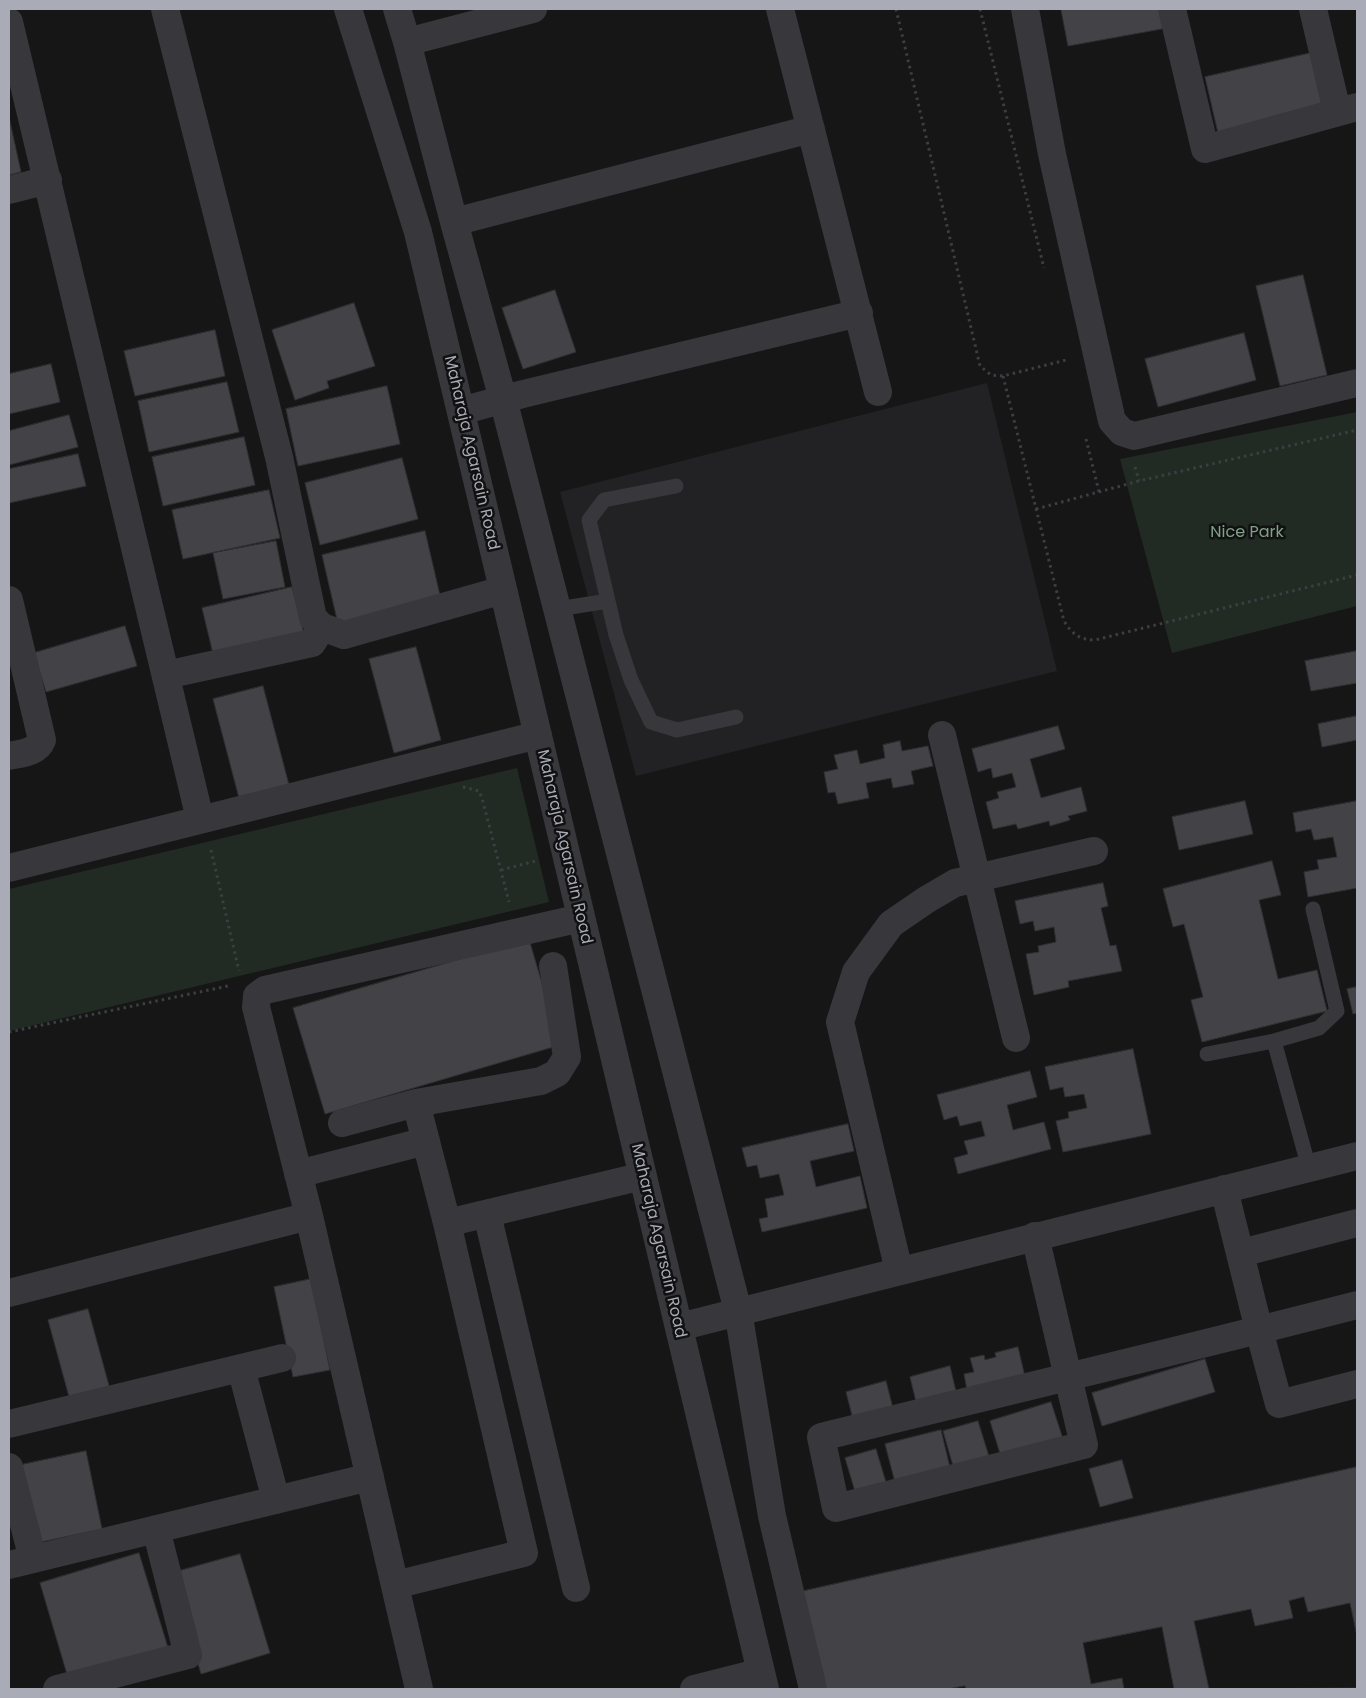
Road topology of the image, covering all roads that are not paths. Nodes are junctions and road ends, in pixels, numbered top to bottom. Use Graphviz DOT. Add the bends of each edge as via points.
graph roads {
  1 [pos="165,9"];
  2 [pos="348,9"];
  3 [pos="398,9"];
  4 [pos="533,9"];
  5 [pos="780,9"];
  6 [pos="1024,9"];
  7 [pos="1172,9"];
  8 [pos="1313,9"];
  9 [pos="10,29"];
  10 [pos="408,42"];
  11 [pos="1347,109"];
  12 [pos="811,129"];
  13 [pos="48,180"];
  14 [pos="9,190"];
  15 [pos="454,222"];
  16 [pos="859,313"];
  17 [pos="1357,383"];
  18 [pos="878,392"];
  19 [pos="503,399"];
  20 [pos="461,411"];
  21 [pos="676,486"];
  22 [pos="503,590"];
  23 [pos="9,600"];
  24 [pos="608,601"];
  25 [pos="558,609"];
  26 [pos="322,626"];
  27 [pos="166,675"];
  28 [pos="736,717"];
  29 [pos="538,735"];
  30 [pos="942,735"];
  31 [pos="9,756"];
  32 [pos="200,819"];
  33 [pos="1094,851"];
  34 [pos="9,868"];
  35 [pos="977,878"];
  36 [pos="1314,909"];
  37 [pos="581,918"];
  38 [pos="553,966"];
  39 [pos="1016,1038"];
  40 [pos="1274,1040"];
  41 [pos="1208,1054"];
  42 [pos="416,1103"];
  43 [pos="342,1123"];
  44 [pos="426,1141"];
  45 [pos="1357,1156"];
  46 [pos="1309,1168"];
  47 [pos="298,1174"];
  48 [pos="643,1176"];
  49 [pos="1224,1188"];
  50 [pos="487,1214"];
  51 [pos="309,1216"];
  52 [pos="446,1223"];
  53 [pos="1357,1223"];
  54 [pos="1035,1236"];
  55 [pos="1241,1253"];
  56 [pos="899,1271"];
  57 [pos="9,1293"];
  58 [pos="1357,1305"];
  59 [pos="738,1311"];
  60 [pos="679,1327"];
  61 [pos="1259,1330"];
  62 [pos="282,1358"];
  63 [pos="241,1368"];
  64 [pos="1068,1376"];
  65 [pos="1357,1384"];
  66 [pos="9,1424"];
  67 [pos="9,1467"];
  68 [pos="370,1476"];
  69 [pos="276,1500"];
  70 [pos="156,1529"];
  71 [pos="21,1562"];
  72 [pos="395,1585"];
  73 [pos="576,1588"];
  74 [pos="763,1681"];
  75 [pos="57,1689"];
  76 [pos="420,1689"];
  77 [pos="694,1689"];
  78 [pos="812,1689"];
  1 -- 26 [label="street" via="278,457 313,618"];
  2 -- 20 [label="street, Maharaja Agarsain Road" via="418,232"];
  3 -- 10 [label="street"];
  4 -- 10 [label="street"];
  5 -- 12 [label="street"];
  6 -- 17 [label="street" via="1052,154 1112,421 1122,432 1134,436"];
  7 -- 11 [label="street" via="1205,149"];
  8 -- 11 [label="street"];
  9 -- 13 [label="street"];
  10 -- 15 [label="street"];
  12 -- 15 [label="street"];
  12 -- 16 [label="street"];
  13 -- 14 [label="street"];
  13 -- 27 [label="street"];
  15 -- 19 [label="street"];
  16 -- 18 [label="street"];
  16 -- 19 [label="street"];
  19 -- 20 [label="street"];
  19 -- 25 [label="street"];
  20 -- 22 [label="street, Maharaja Agarsain Road"];
  21 -- 24 [label="lane" via="604,500 590,520"];
  22 -- 26 [label="street" via="344,635"];
  22 -- 29 [label="street, Maharaja Agarsain Road"];
  23 -- 31 [label="street" via="42,740 40,746 33,750"];
  24 -- 25 [label="lane"];
  24 -- 28 [label="lane" via="631,680 651,722 677,730"];
  25 -- 59 [label="street"];
  26 -- 27 [label="street" via="312,643"];
  27 -- 32 [label="street"];
  29 -- 32 [label="street"];
  29 -- 37 [label="street, Maharaja Agarsain Road"];
  30 -- 35 [label="street"];
  32 -- 34 [label="street"];
  33 -- 35 [label="street"];
  35 -- 39 [label="street"];
  35 -- 56 [label="street" via="955,883 891,924 856,972 840,1022"];
  36 -- 40 [label="lane" via="1337,1011 1319,1028"];
  37 -- 47 [label="street" via="265,990 257,996 256,1006"];
  37 -- 48 [label="street, Maharaja Agarsain Road"];
  38 -- 42 [label="street" via="567,1057 557,1073 541,1081"];
  40 -- 41 [label="lane"];
  40 -- 46 [label="lane"];
  42 -- 43 [label="street"];
  42 -- 44 [label="street"];
  44 -- 47 [label="street"];
  44 -- 52 [label="street"];
  45 -- 46 [label="street"];
  46 -- 49 [label="street"];
  47 -- 51 [label="street"];
  48 -- 50 [label="street"];
  48 -- 60 [label="street, Maharaja Agarsain Road"];
  49 -- 54 [label="street"];
  49 -- 55 [label="street"];
  50 -- 52 [label="street"];
  50 -- 73 [label="street"];
  51 -- 57 [label="street"];
  51 -- 68 [label="street"];
  52 -- 72 [label="street" via="524,1553"];
  53 -- 55 [label="street"];
  54 -- 56 [label="street"];
  54 -- 64 [label="street"];
  55 -- 61 [label="street"];
  56 -- 59 [label="street"];
  58 -- 61 [label="street"];
  59 -- 60 [label="street"];
  59 -- 78 [label="street" via="772,1516"];
  60 -- 74 [label="street, Maharaja Agarsain Road"];
  61 -- 64 [label="street"];
  61 -- 65 [label="street" via="1279,1404"];
  62 -- 63 [label="street"];
  63 -- 66 [label="street"];
  63 -- 69 [label="street"];
  64 -- 64 [label="street" via="821,1437 836,1508 1084,1446"];
  67 -- 71 [label="street"];
  68 -- 69 [label="street"];
  68 -- 72 [label="street"];
  69 -- 70 [label="street"];
  70 -- 71 [label="street"];
  70 -- 75 [label="street" via="188,1655"];
  72 -- 76 [label="street"];
  74 -- 77 [label="street"];
}
